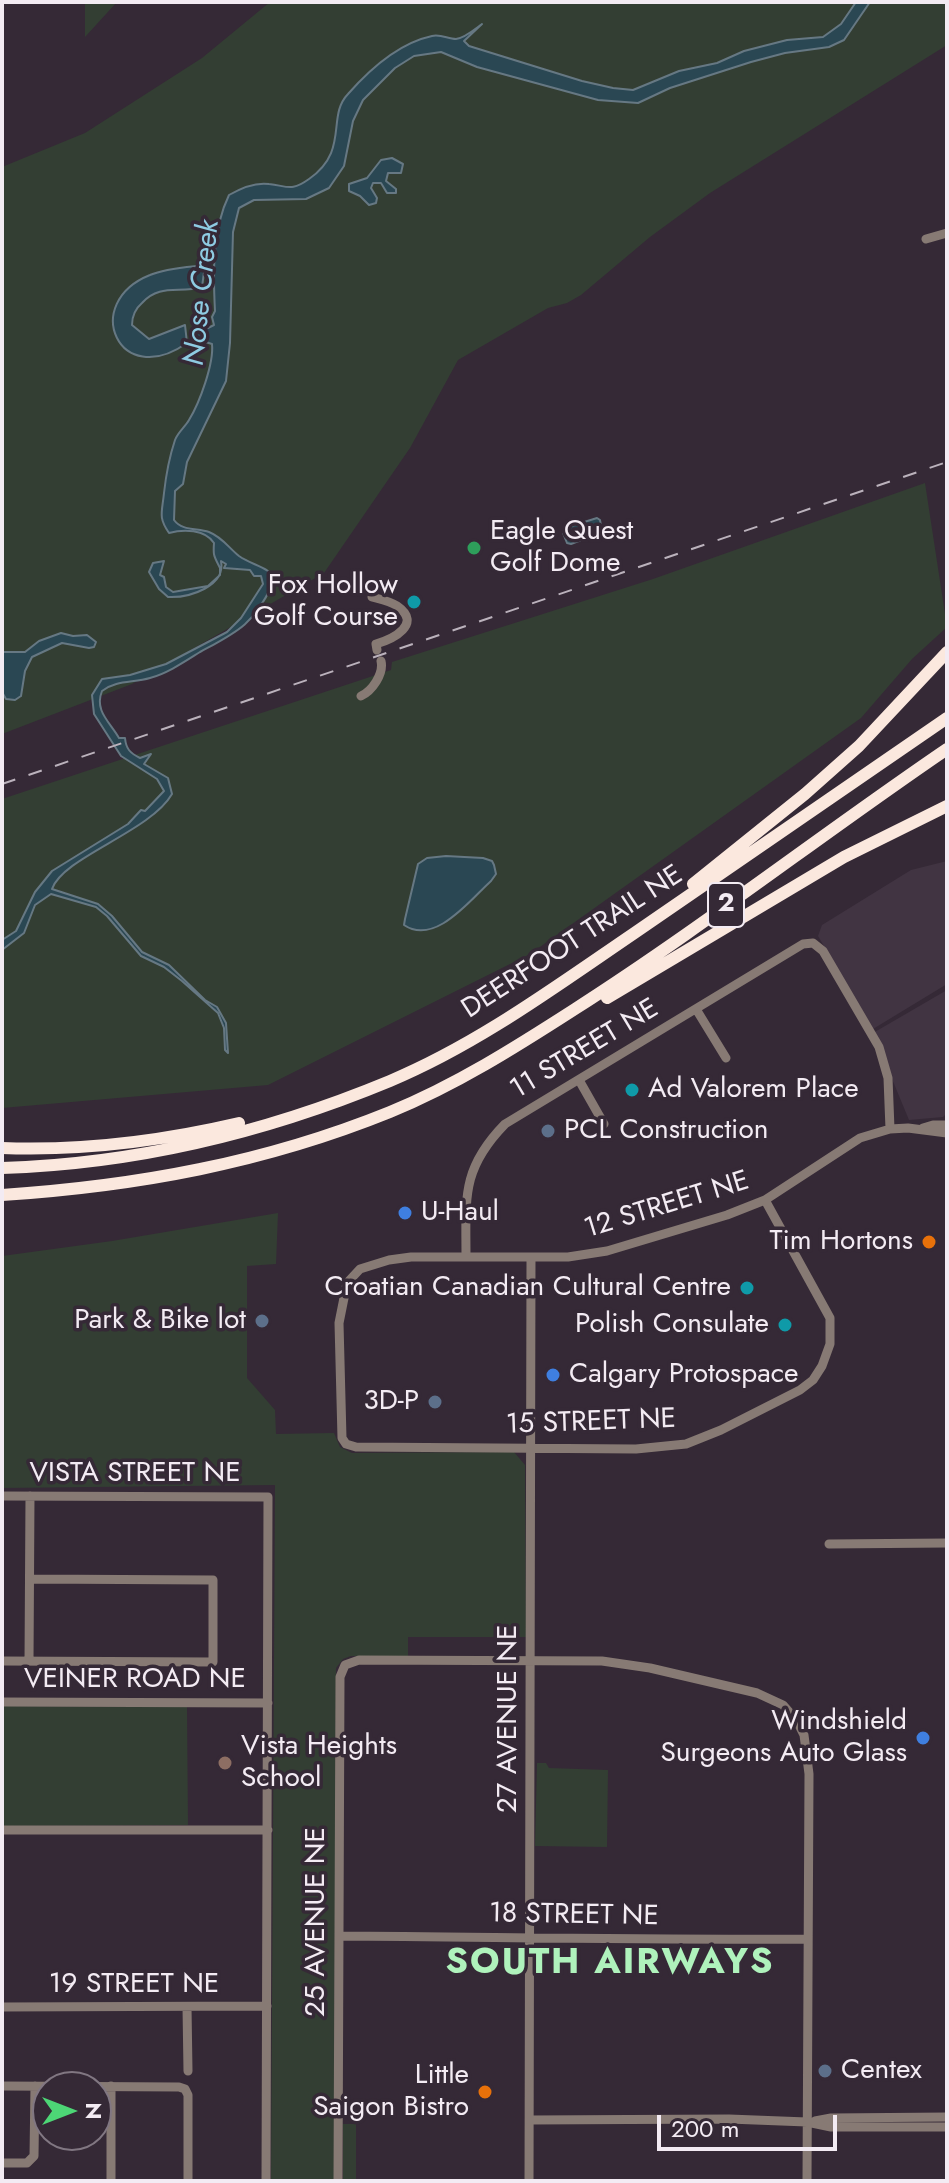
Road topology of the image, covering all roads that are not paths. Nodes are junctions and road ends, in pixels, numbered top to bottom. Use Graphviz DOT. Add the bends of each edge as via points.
graph roads {
  1 [pos="947,233"];
  2 [pos="926,239"];
  3 [pos="372,597"];
  4 [pos="377,650"];
  5 [pos="947,652"];
  6 [pos="947,658"];
  7 [pos="381,661"];
  8 [pos="929,671"];
  9 [pos="361,696"];
  10 [pos="947,718"];
  11 [pos="947,749"];
  12 [pos="947,806"];
  13 [pos="947,815"];
  14 [pos="870,845"];
  15 [pos="672,907"];
  16 [pos="696,1009"];
  17 [pos="503,1055"];
  18 [pos="726,1058"];
  19 [pos="579,1080"];
  20 [pos="332,1101"];
  21 [pos="604,1124"];
  22 [pos="947,1125"];
  23 [pos="890,1129"];
  24 [pos="922,1129"];
  25 [pos="947,1133"];
  26 [pos="323,1136"];
  27 [pos="2,1148"];
  28 [pos="2,1168"];
  29 [pos="2,1195"];
  30 [pos="765,1200"];
  31 [pos="2,1201"];
  32 [pos="466,1257"];
  33 [pos="531,1257"];
  34 [pos="346,1444"];
  35 [pos="532,1448"];
  36 [pos="2,1496"];
  37 [pos="30,1496"];
  38 [pos="947,1543"];
  39 [pos="829,1544"];
  40 [pos="30,1579"];
  41 [pos="531,1660"];
  42 [pos="2,1661"];
  43 [pos="29,1661"];
  44 [pos="2,1702"];
  45 [pos="268,1703"];
  46 [pos="2,1830"];
  47 [pos="268,1830"];
  48 [pos="339,1936"];
  49 [pos="529,1937"];
  50 [pos="808,1939"];
  51 [pos="267,2006"];
  52 [pos="2,2007"];
  53 [pos="187,2007"];
  54 [pos="188,2071"];
  55 [pos="2,2086"];
  56 [pos="32,2086"];
  57 [pos="112,2086"];
  58 [pos="947,2117"];
  59 [pos="530,2120"];
  60 [pos="807,2122"];
  61 [pos="947,2127"];
  62 [pos="34,2151"];
  63 [pos="111,2151"];
  64 [pos="2,2163"];
  65 [pos="111,2181"];
  66 [pos="188,2181"];
  67 [pos="266,2181"];
  68 [pos="338,2181"];
  69 [pos="529,2181"];
  70 [pos="807,2181"];
  1 -- 2 [label="street"];
  3 -- 4 [label="street" via="397,606 406,618 398,636 376,644"];
  5 -- 8 [label="highway"];
  6 -- 8 [label="highway"];
  7 -- 9 [label="street" via="370,692"];
  8 -- 15 [label="highway" via="859,746"];
  10 -- 15 [label="highway, DEERFOOT TRAIL NE / 2"];
  11 -- 17 [label="highway, DEERFOOT TRAIL NE / 2" via="622,979"];
  12 -- 14 [label="highway"];
  13 -- 14 [label="highway"];
  14 -- 17 [label="highway"];
  15 -- 20 [label="highway, DEERFOOT TRAIL NE / 2" via="528,1007 391,1081"];
  16 -- 18 [label="street"];
  16 -- 19 [label="street, 11 STREET NE"];
  16 -- 23 [label="street, 11 STREET NE" via="795,948 813,943 823,951 879,1047 888,1078"];
  17 -- 26 [label="highway, DEERFOOT TRAIL NE / 2" via="392,1111"];
  19 -- 21 [label="street"];
  19 -- 32 [label="street, 11 STREET NE" via="505,1124 481,1152 467,1189"];
  20 -- 27 [label="highway" via="154,1139"];
  20 -- 28 [label="highway, DEERFOOT TRAIL NE / 2" via="204,1141 124,1157"];
  22 -- 24 [label="street, 12 STREET NE"];
  23 -- 24 [label="street, 12 STREET NE"];
  23 -- 30 [label="street, 12 STREET NE" via="860,1138"];
  24 -- 25 [label="street, 12 STREET NE"];
  26 -- 29 [label="highway, DEERFOOT TRAIL NE / 2" via="179,1175"];
  26 -- 31 [label="highway" via="297,1151 152,1187"];
  30 -- 33 [label="street, 12 STREET NE" via="607,1251"];
  30 -- 35 [label="street, 15 STREET NE" via="830,1318 830,1344 813,1380 785,1399 686,1444"];
  32 -- 33 [label="street, 12 STREET NE"];
  32 -- 34 [label="street, 12 STREET NE" via="389,1260 360,1269 347,1283 339,1323 341,1431"];
  33 -- 35 [label="street, 27 AVENUE NE"];
  34 -- 35 [label="street, 15 STREET NE"];
  35 -- 41 [label="street, 27 AVENUE NE"];
  36 -- 37 [label="street, VISTA STREET NE"];
  37 -- 40 [label="street"];
  37 -- 45 [label="street, VISTA STREET NE" via="268,1497"];
  38 -- 39 [label="street"];
  40 -- 43 [label="street"];
  40 -- 43 [label="street" via="213,1580 213,1662"];
  41 -- 48 [label="street, 25 AVENUE NE" via="359,1660 345,1665 340,1677"];
  41 -- 49 [label="street, 27 AVENUE NE"];
  41 -- 50 [label="street" via="650,1668 757,1693 783,1705 797,1721 808,1755"];
  42 -- 43 [label="street"];
  44 -- 45 [label="street, VEINER ROAD NE"];
  45 -- 47 [label="street"];
  46 -- 47 [label="street"];
  47 -- 51 [label="street"];
  48 -- 49 [label="street, 18 STREET NE"];
  48 -- 68 [label="street, 25 AVENUE NE"];
  49 -- 50 [label="street, 18 STREET NE"];
  49 -- 59 [label="street, 27 AVENUE NE"];
  50 -- 60 [label="street"];
  51 -- 53 [label="street, 19 STREET NE"];
  51 -- 67 [label="street"];
  52 -- 53 [label="street, 19 STREET NE"];
  53 -- 54 [label="street"];
  55 -- 56 [label="street"];
  57 -- 66 [label="street" via="185,2089"];
  58 -- 60 [label="street"];
  59 -- 60 [label="street"];
  59 -- 69 [label="street, 27 AVENUE NE"];
  60 -- 61 [label="street" via="831,2127"];
  60 -- 70 [label="street"];
  62 -- 64 [label="street" via="27,2163"];
  63 -- 65 [label="street"];
}
